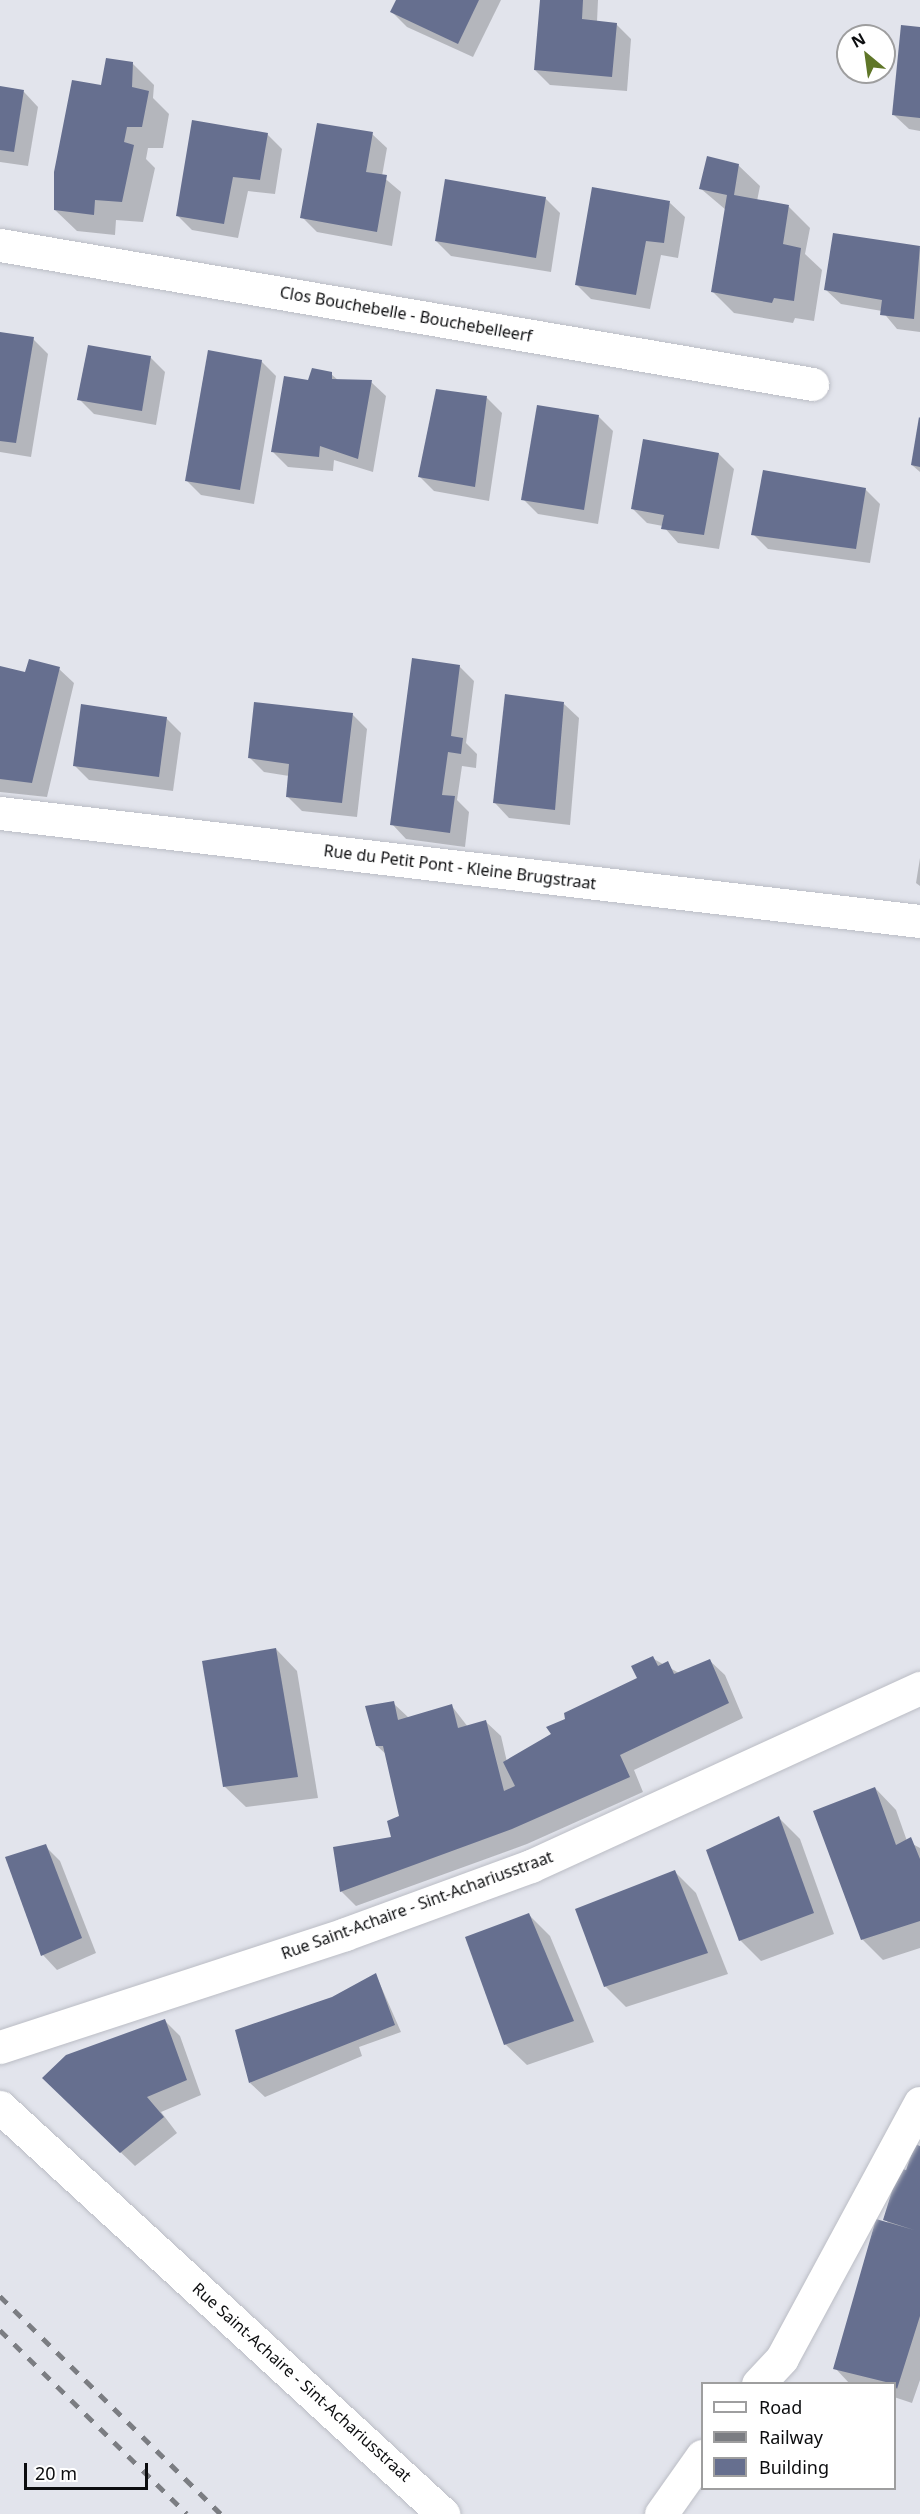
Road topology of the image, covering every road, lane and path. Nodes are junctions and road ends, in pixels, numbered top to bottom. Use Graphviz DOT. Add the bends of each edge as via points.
graph roads {
  1 [pos="0,244"];
  2 [pos="812,384"];
  3 [pos="0,813"];
  4 [pos="920,921"];
  5 [pos="920,1688"];
  6 [pos="0,2047"];
  7 [pos="920,2103"];
  8 [pos="0,2107"];
  9 [pos="760,2382"];
  10 [pos="701,2457"];
  11 [pos="443,2514"];
  12 [pos="661,2514"];
  1 -- 2 [label="street, Clos Bouchebelle - Bouchebelleerf"];
  3 -- 4 [label="street, Rue du Petit Pont - Kleine Brugstraat"];
  5 -- 6 [label="street, Rue Saint-Achaire - Sint-Achariusstraat" via="531,1866 345,1934"];
  7 -- 9 [label="street" via="782,2358"];
  8 -- 11 [label="street, Rue Saint-Achaire - Sint-Achariusstraat"];
  10 -- 12 [label="street"];
}
